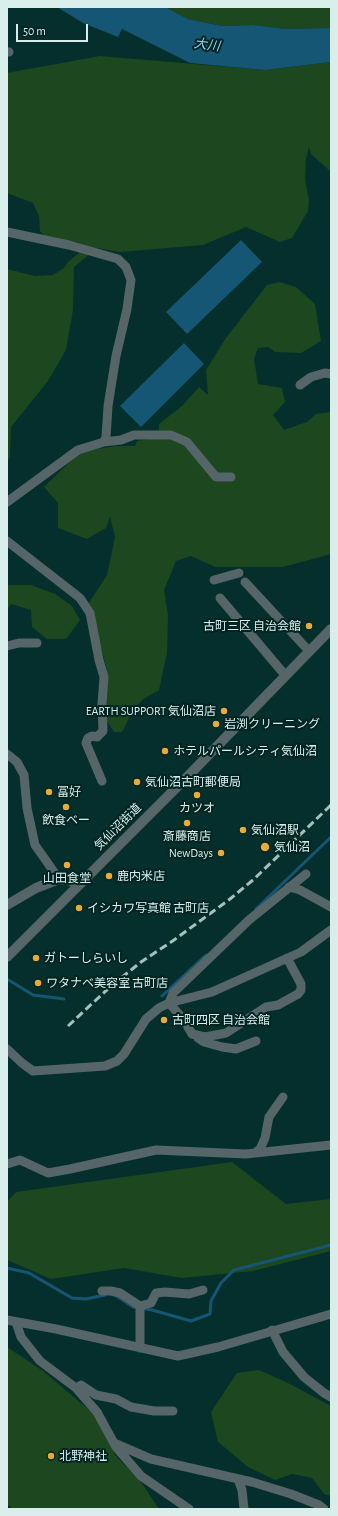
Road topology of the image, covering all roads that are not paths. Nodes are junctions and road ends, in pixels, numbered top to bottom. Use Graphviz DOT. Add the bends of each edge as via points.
graph roads {
  1 [pos="7,232"];
  2 [pos="331,374"];
  3 [pos="300,385"];
  4 [pos="104,442"];
  5 [pos="231,477"];
  6 [pos="7,502"];
  7 [pos="7,541"];
  8 [pos="239,574"];
  9 [pos="214,580"];
  10 [pos="245,582"];
  11 [pos="220,598"];
  12 [pos="331,629"];
  13 [pos="37,643"];
  14 [pos="7,646"];
  15 [pos="309,651"];
  16 [pos="286,675"];
  17 [pos="7,754"];
  18 [pos="102,781"];
  19 [pos="306,874"];
  20 [pos="59,879"];
  21 [pos="79,884"];
  22 [pos="289,887"];
  23 [pos="7,905"];
  24 [pos="331,907"];
  25 [pos="331,930"];
  26 [pos="7,957"];
  27 [pos="287,958"];
  28 [pos="169,1003"];
  29 [pos="192,1034"];
  30 [pos="256,1041"];
  31 [pos="7,1049"];
  32 [pos="283,1097"];
  33 [pos="331,1145"];
  34 [pos="255,1153"];
  35 [pos="7,1164"];
  36 [pos="203,1290"];
  37 [pos="102,1291"];
  38 [pos="140,1308"];
  39 [pos="331,1314"];
  40 [pos="12,1321"];
  41 [pos="272,1330"];
  42 [pos="140,1348"];
  43 [pos="76,1388"];
  44 [pos="331,1398"];
  45 [pos="173,1411"];
  46 [pos="114,1443"];
  47 [pos="238,1479"];
  48 [pos="188,1509"];
  49 [pos="244,1509"];
  50 [pos="324,1509"];
  1 -- 4 [label="street" via="69,245 118,259 126,267 131,280 114,363"];
  2 -- 3 [label="street" via="324,373 311,377"];
  4 -- 5 [label="street" via="134,435 171,435 187,442 216,476"];
  4 -- 6 [label="street" via="78,450"];
  7 -- 18 [label="street" via="80,598 90,613 104,677 103,730 97,737 88,738 86,743"];
  8 -- 9 [label="street"];
  10 -- 15 [label="street"];
  11 -- 16 [label="street"];
  12 -- 15 [label="street, 気仙沼街道"];
  13 -- 14 [label="street"];
  15 -- 16 [label="street, 気仙沼街道"];
  16 -- 21 [label="street, 気仙沼街道"];
  17 -- 20 [label="street" via="17,762 24,775 27,808 35,845"];
  19 -- 22 [label="street"];
  20 -- 21 [label="street"];
  20 -- 23 [label="street" via="36,888"];
  21 -- 26 [label="street, 気仙沼街道"];
  22 -- 24 [label="street" via="300,890"];
  22 -- 28 [label="street" via="249,920 173,993"];
  25 -- 27 [label="street" via="301,952"];
  27 -- 28 [label="street" via="212,992"];
  27 -- 29 [label="street" via="301,984 298,994 278,1005 266,1007 226,1033 205,1037"];
  28 -- 29 [label="street"];
  28 -- 31 [label="street" via="146,1019 121,1058 105,1066 33,1071"];
  29 -- 30 [label="street" via="204,1042 222,1048 236,1049"];
  32 -- 34 [label="street" via="269,1118 265,1138"];
  33 -- 34 [label="street"];
  34 -- 35 [label="street" via="156,1150 48,1173 20,1160"];
  36 -- 38 [label="street" via="189,1294 156,1293 151,1303"];
  37 -- 38 [label="street" via="120,1293"];
  38 -- 42 [label="street"];
  39 -- 41 [label="street"];
  40 -- 42 [label="street"];
  40 -- 43 [label="street" via="40,1361"];
  41 -- 42 [label="street" via="178,1356"];
  41 -- 44 [label="street" via="283,1352 304,1377"];
  43 -- 45 [label="street" via="81,1385 96,1395 116,1399 130,1406 154,1411"];
  43 -- 46 [label="street" via="97,1412"];
  46 -- 47 [label="street" via="151,1459"];
  46 -- 48 [label="street" via="141,1476"];
  47 -- 49 [label="street"];
  47 -- 50 [label="street" via="292,1494"];
}
